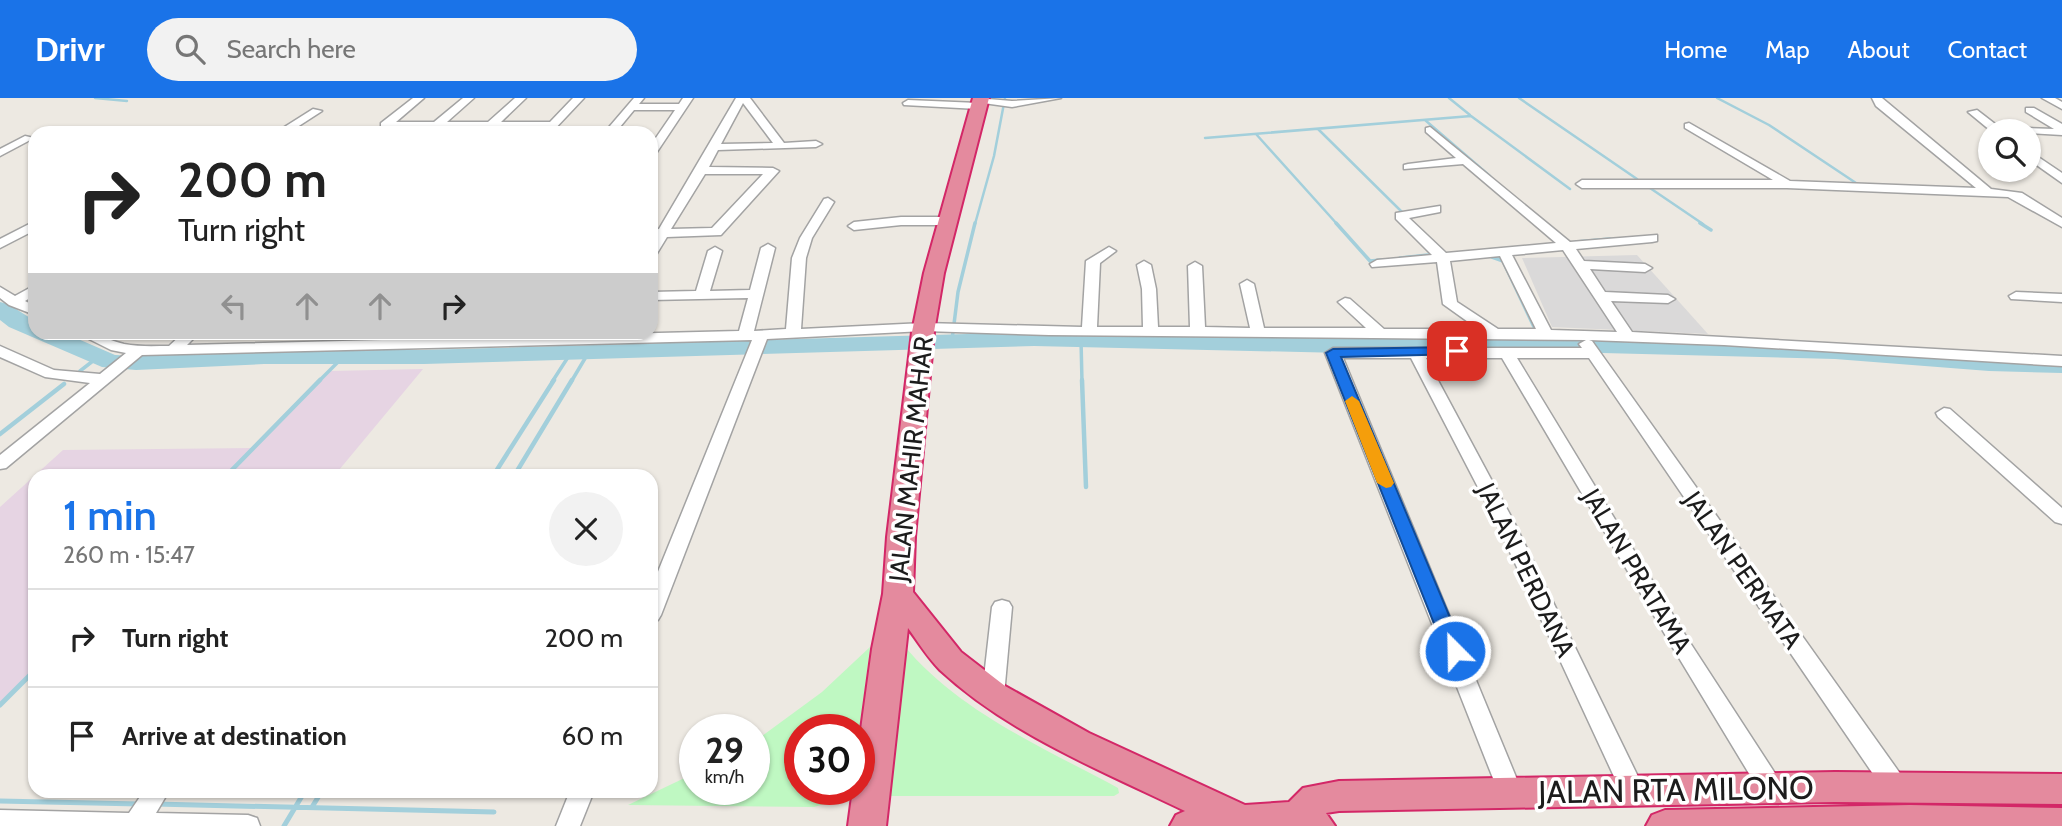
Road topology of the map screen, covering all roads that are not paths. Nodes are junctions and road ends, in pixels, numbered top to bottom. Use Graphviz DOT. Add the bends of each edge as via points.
graph roads {
  1 [pos="419,98"];
  2 [pos="469,98"];
  3 [pos="521,98"];
  4 [pos="579,98"];
  5 [pos="743,98"];
  6 [pos="1056,98"];
  7 [pos="1877,98"];
  8 [pos="2047,98"];
  9 [pos="980,101"];
  10 [pos="635,102"];
  11 [pos="685,102"];
  12 [pos="908,103"];
  13 [pos="2061,104"];
  14 [pos="2030,110"];
  15 [pos="317,111"];
  16 [pos="1973,112"];
  17 [pos="1982,119"];
  18 [pos="491,125"];
  19 [pos="291,126"];
  20 [pos="435,126"];
  21 [pos="482,126"];
  22 [pos="506,126"];
  23 [pos="552,126"];
  24 [pos="615,126"];
  25 [pos="1689,126"];
  26 [pos="1430,130"];
  27 [pos="2041,131"];
  28 [pos="2062,131"];
  29 [pos="28,139"];
  30 [pos="658,142"];
  31 [pos="816,144"];
  32 [pos="781,146"];
  33 [pos="714,147"];
  34 [pos="0,153"];
  35 [pos="1464,160"];
  36 [pos="2041,163"];
  37 [pos="1408,167"];
  38 [pos="701,170"];
  39 [pos="2062,179"];
  40 [pos="1582,184"];
  41 [pos="1787,184"];
  42 [pos="1989,192"];
  43 [pos="828,202"];
  44 [pos="1436,209"];
  45 [pos="948,221"];
  46 [pos="2062,223"];
  47 [pos="854,226"];
  48 [pos="28,229"];
  49 [pos="658,230"];
  50 [pos="658,233"];
  51 [pos="1652,238"];
  52 [pos="0,244"];
  53 [pos="1567,246"];
  54 [pos="768,248"];
  55 [pos="715,251"];
  56 [pos="1109,251"];
  57 [pos="1504,252"];
  58 [pos="1443,258"];
  59 [pos="1377,264"];
  60 [pos="1143,265"];
  61 [pos="1580,265"];
  62 [pos="1195,266"];
  63 [pos="1645,268"];
  64 [pos="1247,284"];
  65 [pos="0,291"];
  66 [pos="28,293"];
  67 [pos="755,294"];
  68 [pos="702,295"];
  69 [pos="658,296"];
  70 [pos="1601,296"];
  71 [pos="2016,296"];
  72 [pos="2062,298"];
  73 [pos="1668,299"];
  74 [pos="13,302"];
  75 [pos="1345,302"];
  76 [pos="28,308"];
  77 [pos="1459,312"];
  78 [pos="1359,314"];
  79 [pos="1089,331"];
  80 [pos="1151,331"];
  81 [pos="1198,331"];
  82 [pos="1258,332"];
  83 [pos="1341,333"];
  84 [pos="1380,333"];
  85 [pos="793,334"];
  86 [pos="1463,334"];
  87 [pos="1495,334"];
  88 [pos="1546,334"];
  89 [pos="658,337"];
  90 [pos="923,337"];
  91 [pos="1628,337"];
  92 [pos="100,340"];
  93 [pos="184,340"];
  94 [pos="354,340"];
  95 [pos="421,340"];
  96 [pos="755,341"];
  97 [pos="350,345"];
  98 [pos="1587,345"];
  99 [pos="174,349"];
  100 [pos="0,351"];
  101 [pos="1415,351"];
  102 [pos="1506,352"];
  103 [pos="135,353"];
  104 [pos="2062,360"];
  105 [pos="102,379"];
  106 [pos="1944,413"];
  107 [pos="0,464"];
  108 [pos="2062,519"];
  109 [pos="898,594"];
  110 [pos="658,597"];
  111 [pos="1002,607"];
  112 [pos="993,695"];
  113 [pos="1895,786"];
  114 [pos="1771,788"];
  115 [pos="2062,789"];
  116 [pos="1633,792"];
  117 [pos="1511,794"];
  118 [pos="153,798"];
  119 [pos="579,798"];
  120 [pos="0,821"];
  121 [pos="1307,821"];
  122 [pos="136,823"];
  123 [pos="1232,823"];
  124 [pos="1850,824"];
  125 [pos="1904,824"];
  126 [pos="1987,824"];
  127 [pos="2062,824"];
  128 [pos="248,826"];
  129 [pos="568,826"];
  130 [pos="867,826"];
  131 [pos="1189,826"];
  132 [pos="1665,826"];
  1 -- 20 [label="street" via="385,125"];
  2 -- 20 [label="street"];
  3 -- 18 [label="street"];
  4 -- 23 [label="street"];
  5 -- 32 [label="street"];
  5 -- 33 [label="street"];
  6 -- 9 [label="street" via="1012,104"];
  7 -- 42 [label="street"];
  8 -- 13 [label="street"];
  9 -- 12 [label="street"];
  9 -- 45 [label="highway, JALAN MAHIR MAHAR"];
  10 -- 11 [label="street"];
  10 -- 24 [label="street"];
  11 -- 30 [label="street"];
  14 -- 28 [label="street"];
  15 -- 19 [label="street"];
  16 -- 17 [label="street"];
  18 -- 21 [label="street"];
  18 -- 22 [label="street"];
  25 -- 41 [label="street"];
  26 -- 35 [label="street"];
  27 -- 28 [label="street"];
  29 -- 34 [label="street"];
  31 -- 32 [label="street"];
  32 -- 33 [label="street"];
  33 -- 38 [label="street"];
  35 -- 37 [label="street"];
  35 -- 53 [label="street"];
  36 -- 39 [label="street"];
  38 -- 49 [label="street"];
  38 -- 50 [label="street" via="773,171 716,232"];
  40 -- 41 [label="street"];
  41 -- 42 [label="street"];
  42 -- 46 [label="street" via="2016,194"];
  43 -- 85 [label="street" via="799,258"];
  44 -- 58 [label="street" via="1400,216"];
  45 -- 47 [label="street"];
  45 -- 90 [label="highway, JALAN MAHIR MAHAR"];
  48 -- 52 [label="street"];
  51 -- 53 [label="street"];
  53 -- 57 [label="street"];
  53 -- 61 [label="street"];
  54 -- 67 [label="street"];
  55 -- 68 [label="street"];
  56 -- 79 [label="street" via="1093,261"];
  57 -- 58 [label="street"];
  57 -- 88 [label="street"];
  58 -- 59 [label="street"];
  58 -- 77 [label="street" via="1450,304"];
  60 -- 80 [label="street"];
  61 -- 63 [label="street"];
  61 -- 70 [label="street"];
  62 -- 81 [label="street"];
  64 -- 82 [label="street"];
  65 -- 74 [label="street"];
  66 -- 74 [label="street"];
  67 -- 68 [label="street"];
  67 -- 96 [label="street"];
  68 -- 69 [label="street"];
  70 -- 73 [label="street"];
  70 -- 91 [label="street"];
  71 -- 72 [label="street"];
  74 -- 76 [label="street"];
  75 -- 78 [label="street"];
  77 -- 86 [label="street"];
  77 -- 87 [label="street"];
  78 -- 83 [label="street" via="1345,320"];
  78 -- 84 [label="street"];
  79 -- 80 [label="street"];
  79 -- 90 [label="street"];
  80 -- 81 [label="street"];
  81 -- 82 [label="street"];
  82 -- 83 [label="street"];
  83 -- 84 [label="street"];
  84 -- 86 [label="street"];
  85 -- 90 [label="street"];
  85 -- 96 [label="street"];
  86 -- 87 [label="street"];
  87 -- 88 [label="street"];
  88 -- 98 [label="street"];
  89 -- 96 [label="street"];
  90 -- 109 [label="highway, JALAN MAHIR MAHAR"];
  91 -- 98 [label="street"];
  91 -- 104 [label="street"];
  92 -- 103 [label="street"];
  93 -- 99 [label="street"];
  94 -- 97 [label="street"];
  95 -- 97 [label="street"];
  96 -- 110 [label="street"];
  97 -- 99 [label="street"];
  98 -- 102 [label="street"];
  98 -- 113 [label="street, JALAN PERMATA"];
  99 -- 103 [label="street"];
  100 -- 105 [label="street" via="51,374"];
  101 -- 102 [label="street"];
  101 -- 116 [label="street, JALAN PERDANA" via="1504,522"];
  101 -- 117 [label="street" via="1333,353"];
  102 -- 114 [label="street, JALAN PRATAMA"];
  103 -- 105 [label="street"];
  105 -- 107 [label="street"];
  106 -- 108 [label="street"];
  109 -- 112 [label="highway" via="950,660"];
  109 -- 130 [label="highway, JALAN MAHIR MAHAR"];
  111 -- 112 [label="street"];
  112 -- 123 [label="highway"];
  113 -- 114 [label="highway, JALAN RTA MILONO"];
  113 -- 115 [label="highway, JALAN RTA MILONO"];
  114 -- 116 [label="highway, JALAN RTA MILONO"];
  116 -- 117 [label="highway, JALAN RTA MILONO"];
  117 -- 121 [label="highway, JALAN RTA MILONO" via="1327,797 1309,803"];
  118 -- 122 [label="street"];
  119 -- 129 [label="street"];
  120 -- 122 [label="street"];
  121 -- 123 [label="highway, JALAN RTA MILONO"];
  122 -- 128 [label="street"];
  123 -- 131 [label="highway, JALAN RTA MILONO"];
  124 -- 125 [label="highway, JALAN RTA MILONO"];
  124 -- 132 [label="highway, JALAN RTA MILONO"];
  125 -- 126 [label="highway, JALAN RTA MILONO"];
  126 -- 127 [label="highway, JALAN RTA MILONO"];
}
